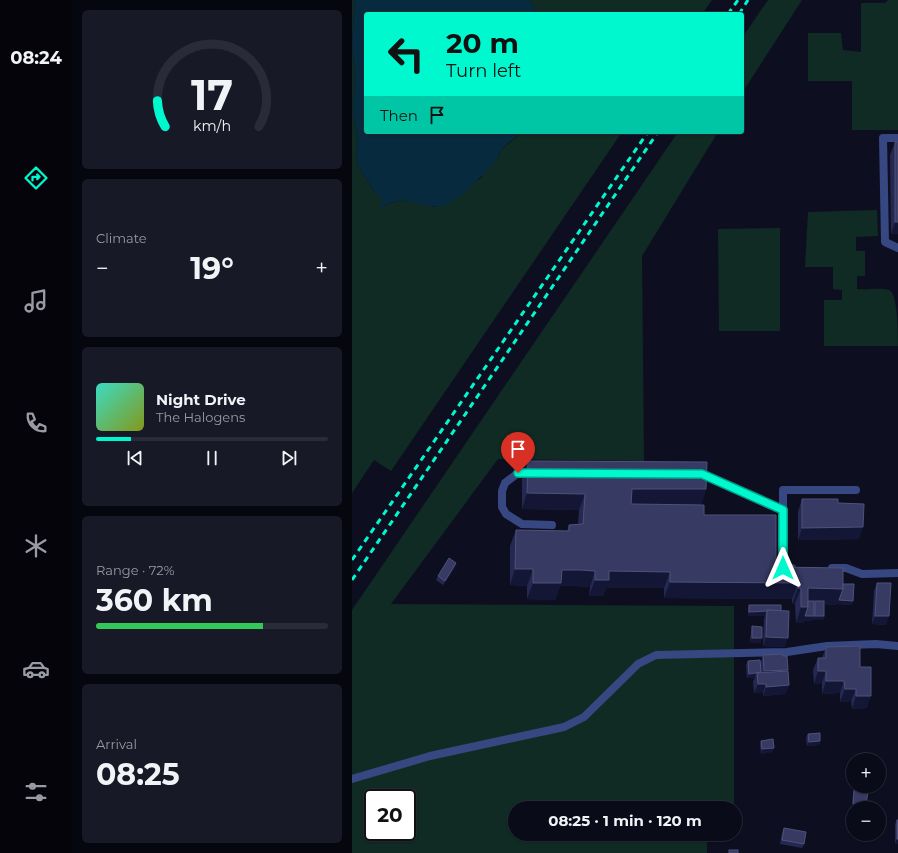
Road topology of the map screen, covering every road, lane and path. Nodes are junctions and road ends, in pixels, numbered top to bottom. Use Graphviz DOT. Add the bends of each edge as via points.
graph roads {
  1 [pos="898,138"];
  2 [pos="898,248"];
  3 [pos="540,472"];
  4 [pos="687,474"];
  5 [pos="856,490"];
  6 [pos="783,510"];
  7 [pos="552,524"];
  8 [pos="799,568"];
  9 [pos="823,568"];
  10 [pos="898,573"];
  11 [pos="898,646"];
  12 [pos="352,779"];
  1 -- 2 [label="lane" via="883,138 885,242"];
  3 -- 7 [label="lane" via="524,472 512,476 503,487 502,507 506,514 522,524"];
  4 -- 6 [label="lane" via="702,474"];
  5 -- 6 [label="lane" via="783,490"];
  6 -- 8 [label="lane" via="783,568"];
  9 -- 10 [label="lane" via="846,568 862,574"];
  11 -- 12 [label="lane" via="876,644 787,652 656,655 638,664 584,717 564,727 430,756"];
}
